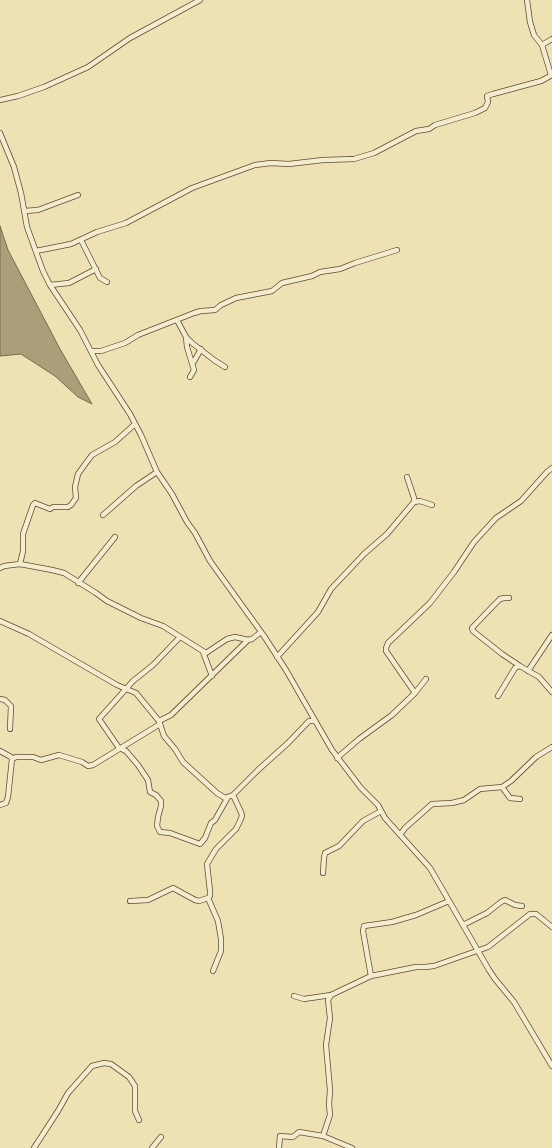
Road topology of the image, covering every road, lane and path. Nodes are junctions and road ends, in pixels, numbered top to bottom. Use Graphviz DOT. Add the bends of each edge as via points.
graph roads {
  1 [pos="200,0"];
  2 [pos="527,0"];
  3 [pos="552,40"];
  4 [pos="542,45"];
  5 [pos="552,75"];
  6 [pos="0,100"];
  7 [pos="0,133"];
  8 [pos="78,195"];
  9 [pos="24,211"];
  10 [pos="81,240"];
  11 [pos="397,250"];
  12 [pos="36,251"];
  13 [pos="96,269"];
  14 [pos="107,282"];
  15 [pos="50,285"];
  16 [pos="177,320"];
  17 [pos="186,337"];
  18 [pos="201,349"];
  19 [pos="92,351"];
  20 [pos="193,364"];
  21 [pos="225,367"];
  22 [pos="190,377"];
  23 [pos="135,424"];
  24 [pos="552,468"];
  25 [pos="156,472"];
  26 [pos="407,477"];
  27 [pos="414,502"];
  28 [pos="432,505"];
  29 [pos="103,515"];
  30 [pos="115,537"];
  31 [pos="20,564"];
  32 [pos="0,568"];
  33 [pos="78,583"];
  34 [pos="509,598"];
  35 [pos="0,621"];
  36 [pos="261,632"];
  37 [pos="552,635"];
  38 [pos="180,637"];
  39 [pos="248,640"];
  40 [pos="203,652"];
  41 [pos="278,657"];
  42 [pos="520,666"];
  43 [pos="528,671"];
  44 [pos="212,676"];
  45 [pos="426,679"];
  46 [pos="127,690"];
  47 [pos="552,692"];
  48 [pos="415,693"];
  49 [pos="498,696"];
  50 [pos="0,699"];
  51 [pos="315,721"];
  52 [pos="159,723"];
  53 [pos="10,729"];
  54 [pos="552,747"];
  55 [pos="119,748"];
  56 [pos="0,751"];
  57 [pos="337,758"];
  58 [pos="12,759"];
  59 [pos="502,787"];
  60 [pos="230,796"];
  61 [pos="520,800"];
  62 [pos="0,805"];
  63 [pos="381,811"];
  64 [pos="400,835"];
  65 [pos="323,873"];
  66 [pos="208,898"];
  67 [pos="130,901"];
  68 [pos="449,901"];
  69 [pos="522,906"];
  70 [pos="463,925"];
  71 [pos="552,927"];
  72 [pos="477,950"];
  73 [pos="213,971"];
  74 [pos="370,976"];
  75 [pos="331,995"];
  76 [pos="294,996"];
  77 [pos="552,1066"];
  78 [pos="139,1120"];
  79 [pos="323,1136"];
  80 [pos="161,1137"];
  81 [pos="34,1148"];
  82 [pos="152,1148"];
  83 [pos="279,1148"];
  84 [pos="352,1148"];
  1 -- 6 [label="street" via="130,38 88,67 44,87"];
  2 -- 4 [label="street" via="530,22 534,34"];
  3 -- 4 [label="street"];
  4 -- 5 [label="street"];
  5 -- 10 [label="street" via="541,81 487,96 485,108 416,132 374,153 354,159 255,165 192,188 126,223"];
  7 -- 9 [label="street" via="14,167"];
  8 -- 9 [label="street" via="38,210"];
  9 -- 12 [label="street"];
  10 -- 12 [label="street"];
  10 -- 13 [label="street"];
  11 -- 16 [label="street" via="340,269 282,283 272,291 236,298 215,310 201,311"];
  12 -- 15 [label="street"];
  13 -- 14 [label="street" via="100,278"];
  13 -- 15 [label="street" via="68,283"];
  15 -- 19 [label="street"];
  16 -- 17 [label="street"];
  16 -- 19 [label="street" via="124,343 101,351"];
  17 -- 18 [label="street"];
  17 -- 20 [label="street"];
  18 -- 20 [label="street"];
  18 -- 21 [label="street"];
  19 -- 23 [label="street"];
  20 -- 22 [label="street" via="194,370"];
  23 -- 25 [label="street"];
  23 -- 31 [label="street" via="114,442 92,455 78,474 76,498 71,505 50,509 36,503 33,505 23,534 24,552"];
  24 -- 48 [label="street" via="521,501 496,518 474,542 430,603 388,643 386,651"];
  25 -- 29 [label="street"];
  25 -- 36 [label="street" via="172,494 210,561"];
  26 -- 27 [label="street"];
  27 -- 28 [label="street"];
  27 -- 41 [label="street" via="387,534 331,589 318,612"];
  30 -- 33 [label="street"];
  31 -- 32 [label="street"];
  31 -- 33 [label="street" via="64,573"];
  33 -- 38 [label="street" via="107,601"];
  34 -- 42 [label="street" via="500,599 472,628"];
  35 -- 46 [label="street" via="30,634"];
  36 -- 39 [label="street"];
  36 -- 41 [label="street"];
  37 -- 43 [label="street"];
  38 -- 40 [label="street"];
  38 -- 46 [label="street"];
  39 -- 40 [label="street" via="235,637 219,643 206,653"];
  39 -- 44 [label="street"];
  40 -- 44 [label="street"];
  41 -- 51 [label="street"];
  42 -- 43 [label="street"];
  42 -- 49 [label="street" via="515,668"];
  43 -- 47 [label="street" via="539,677"];
  44 -- 52 [label="street"];
  45 -- 48 [label="street"];
  46 -- 52 [label="street" via="136,694"];
  46 -- 55 [label="street" via="100,719"];
  48 -- 57 [label="street" via="392,715"];
  50 -- 53 [label="street" via="11,706"];
  51 -- 57 [label="street"];
  51 -- 60 [label="street" via="309,721"];
  52 -- 55 [label="street"];
  52 -- 60 [label="street" via="164,736 183,762 217,793 225,798"];
  54 -- 59 [label="street" via="536,757"];
  55 -- 58 [label="street" via="88,766 58,755 41,760 33,757"];
  55 -- 60 [label="street" via="135,760 150,784 150,792 160,801 157,826 160,832 200,844"];
  56 -- 58 [label="street"];
  57 -- 63 [label="street"];
  58 -- 62 [label="street" via="8,797 6,803"];
  59 -- 61 [label="street" via="510,798"];
  59 -- 64 [label="street" via="480,790 464,800 452,803 432,804"];
  60 -- 66 [label="street" via="242,816 236,829 208,860"];
  63 -- 64 [label="street"];
  63 -- 65 [label="street" via="363,821 339,846 325,854"];
  64 -- 68 [label="street" via="430,868"];
  66 -- 67 [label="street" via="194,900 173,888 155,898"];
  66 -- 73 [label="street" via="218,921 221,939"];
  68 -- 70 [label="street"];
  68 -- 74 [label="street" via="416,915 364,926 362,931"];
  69 -- 70 [label="street" via="506,900"];
  70 -- 72 [label="street"];
  71 -- 72 [label="street" via="536,914 530,914 494,944"];
  72 -- 74 [label="street" via="434,966"];
  72 -- 77 [label="street" via="495,979 514,1002"];
  74 -- 75 [label="street"];
  75 -- 76 [label="street" via="304,999"];
  75 -- 79 [label="street" via="328,1000 330,1018 326,1045 330,1114"];
  78 -- 81 [label="street" via="135,1111 135,1086 129,1077 111,1064 92,1066 68,1093"];
  79 -- 83 [label="street" via="299,1132 293,1137 280,1136"];
  79 -- 84 [label="street"];
  80 -- 82 [label="street"];
}
